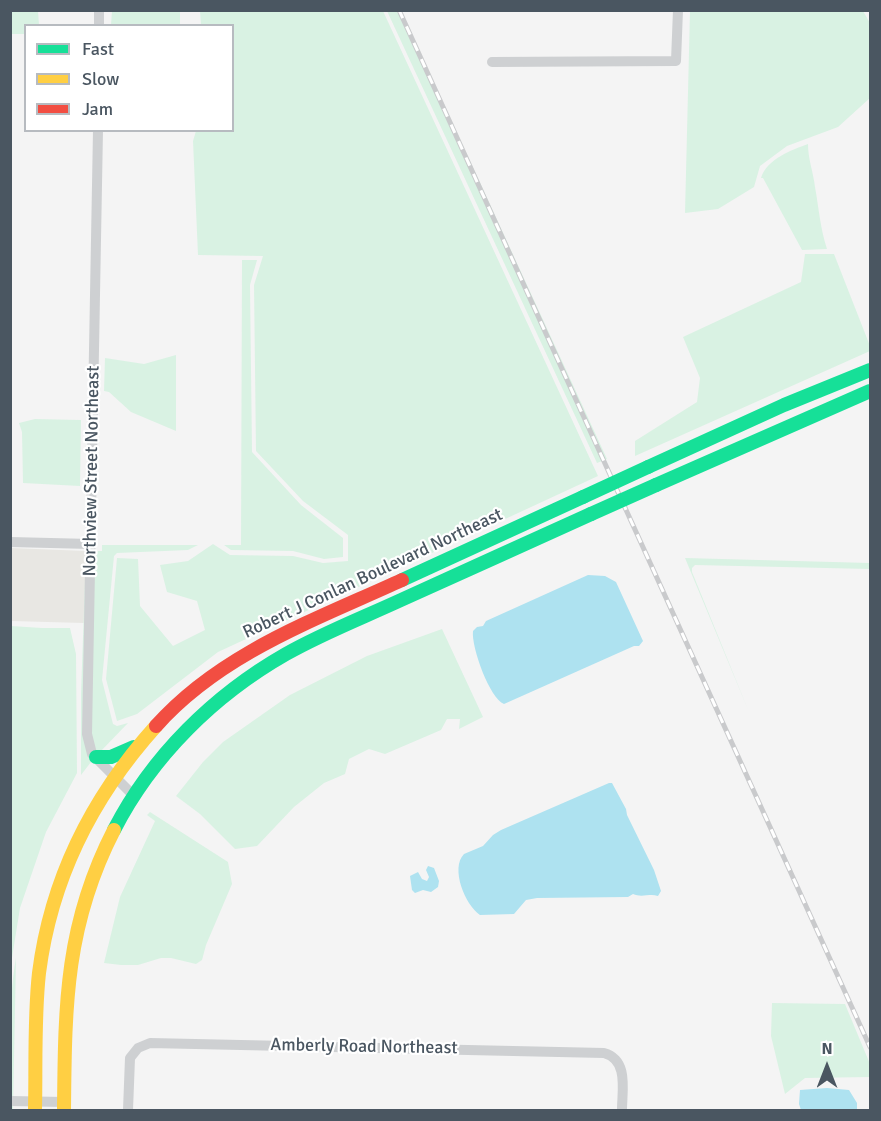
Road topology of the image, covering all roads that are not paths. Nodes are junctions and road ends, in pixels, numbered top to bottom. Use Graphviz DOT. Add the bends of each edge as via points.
graph roads {
  1 [pos="678,10"];
  2 [pos="492,62"];
  3 [pos="98,132"];
  4 [pos="870,370"];
  5 [pos="870,391"];
  6 [pos="10,542"];
  7 [pos="91,544"];
  8 [pos="137,746"];
  9 [pos="96,758"];
  10 [pos="114,777"];
  11 [pos="133,795"];
  12 [pos="10,1101"];
  13 [pos="35,1106"];
  14 [pos="64,1106"];
  15 [pos="128,1110"];
  16 [pos="622,1110"];
  1 -- 2 [label="street" via="676,61"];
  3 -- 7 [label="street, Northview Street Northeast"];
  4 -- 8 [label="main road, Robert J Conlan Boulevard Northeast, bridge" via="784,405 263,644 195,688"];
  5 -- 11 [label="main road, Robert J Conlan Boulevard Northeast, bridge" via="301,646 245,679 208,708 154,765"];
  6 -- 7 [label="street"];
  7 -- 9 [label="street, Northview Street Northeast" via="87,734"];
  8 -- 9 [label="main road" via="118,756"];
  8 -- 10 [label="main road, Robert J Conlan Boulevard Northeast"];
  9 -- 10 [label="street, Northview Street Northeast"];
  10 -- 11 [label="street, Northview Street Northeast"];
  10 -- 13 [label="main road, Robert J Conlan Boulevard Northeast" via="74,849 47,930 39,974"];
  11 -- 14 [label="main road, Robert J Conlan Boulevard Northeast" via="102,853 76,933 66,1005"];
  12 -- 13 [label="street"];
  13 -- 14 [label="street"];
  15 -- 16 [label="street, Amberly Road Northeast" via="130,1058 138,1048 150,1043 604,1053 615,1058 621,1068"];
}
